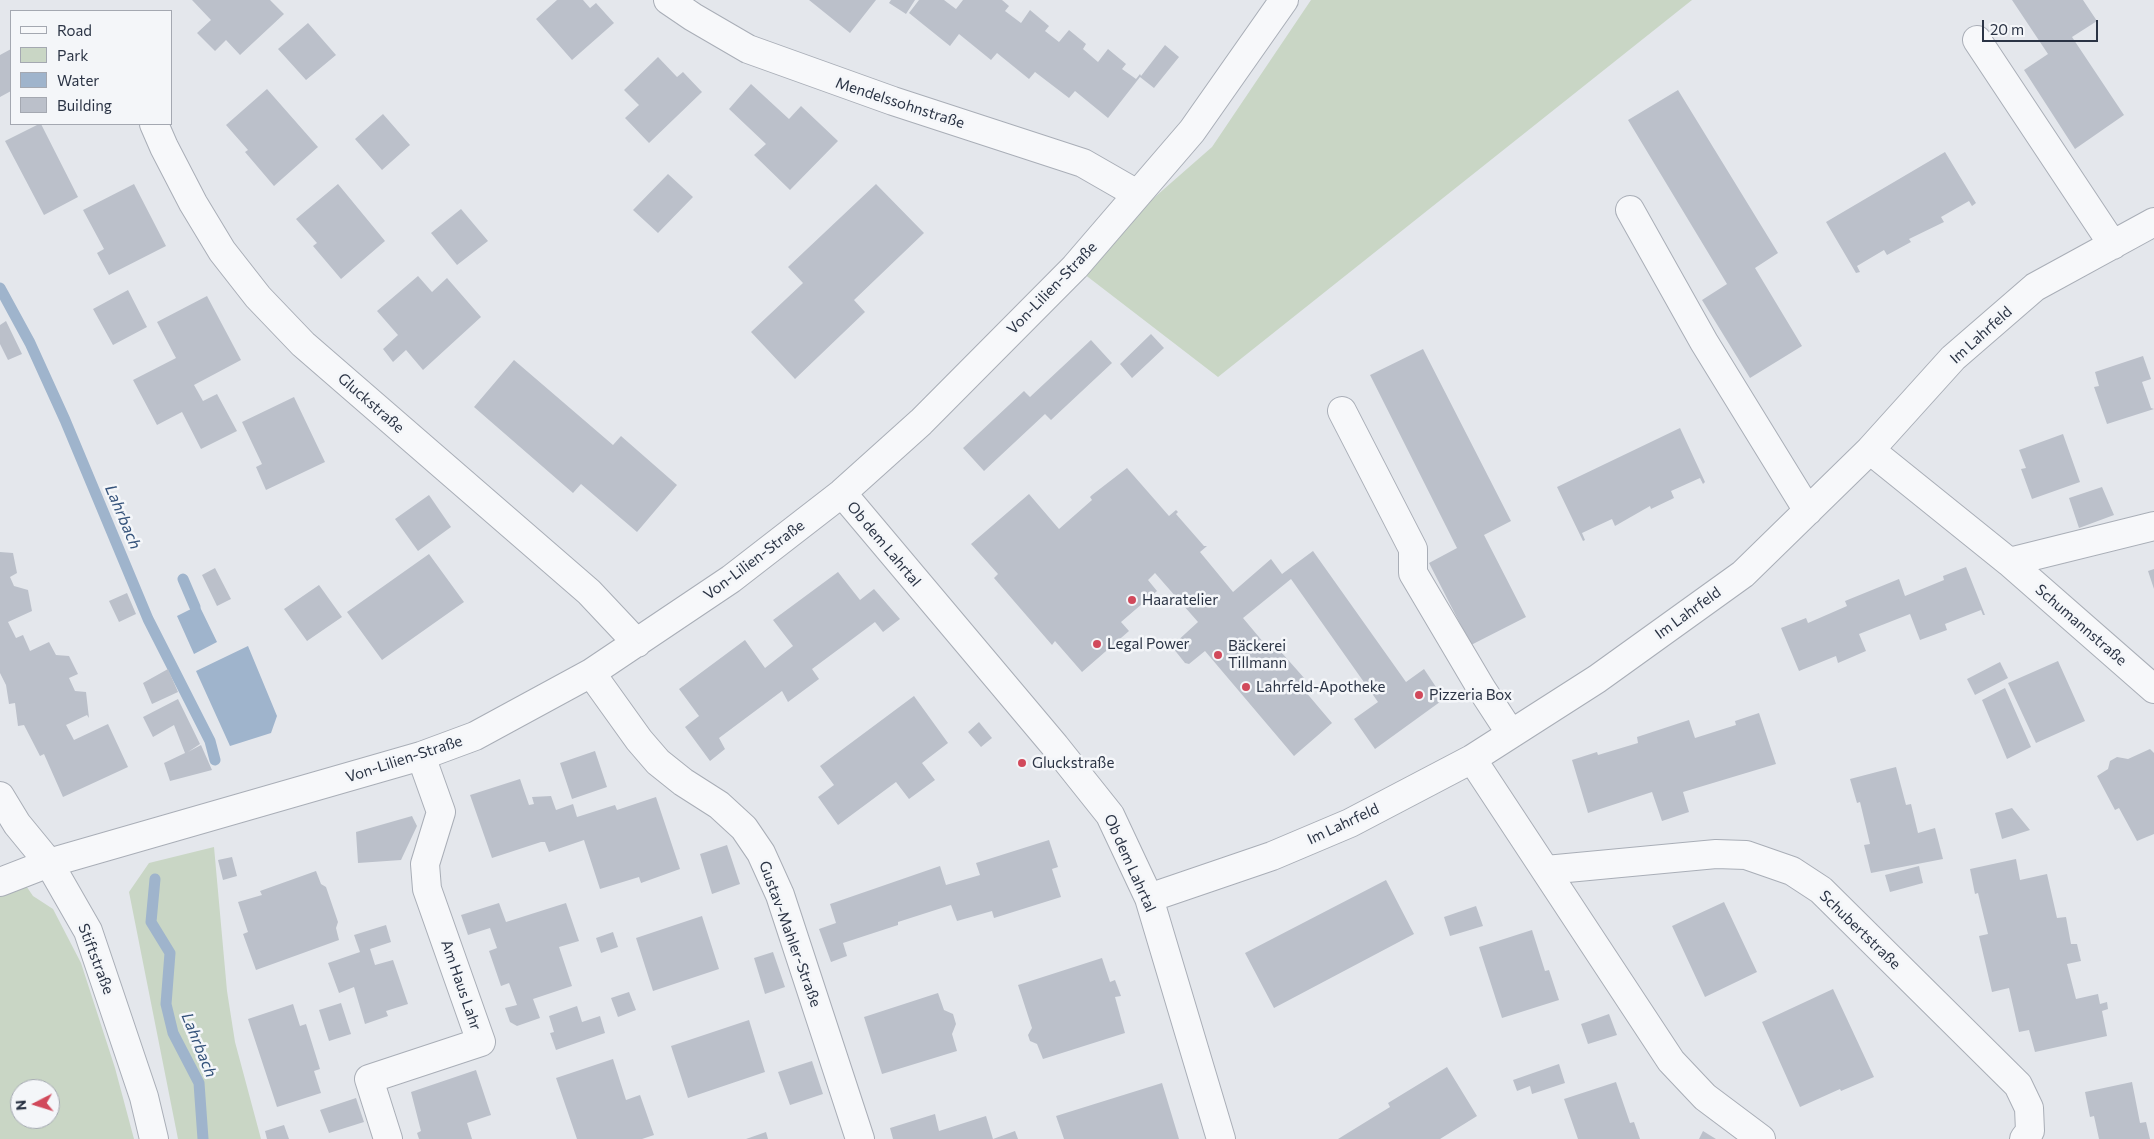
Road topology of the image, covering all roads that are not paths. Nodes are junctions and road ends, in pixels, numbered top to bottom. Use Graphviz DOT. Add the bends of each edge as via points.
graph roads {
  1 [pos="668,0"];
  2 [pos="1283,0"];
  3 [pos="1977,40"];
  4 [pos="154,125"];
  5 [pos="1137,194"];
  6 [pos="1630,210"];
  7 [pos="2154,222"];
  8 [pos="2113,244"];
  9 [pos="1342,411"];
  10 [pos="1870,450"];
  11 [pos="842,493"];
  12 [pos="1808,511"];
  13 [pos="2154,526"];
  14 [pos="2009,562"];
  15 [pos="637,643"];
  16 [pos="591,673"];
  17 [pos="2154,689"];
  18 [pos="1511,734"];
  19 [pos="421,756"];
  20 [pos="1472,759"];
  21 [pos="0,796"];
  22 [pos="49,863"];
  23 [pos="1546,870"];
  24 [pos="0,882"];
  25 [pos="1149,898"];
  26 [pos="154,1139"];
  27 [pos="388,1139"];
  28 [pos="860,1139"];
  29 [pos="1221,1139"];
  30 [pos="1761,1139"];
  31 [pos="2024,1139"];
  1 -- 5 [label="street, Mendelssohnstraße" via="748,49 894,102 1083,163"];
  2 -- 5 [label="street, Von-Lilien-Straße" via="1192,131"];
  3 -- 8 [label="street"];
  4 -- 15 [label="street, Gluckstraße" via="222,251 258,297 303,344 589,592"];
  5 -- 11 [label="street, Von-Lilien-Straße" via="1075,267 922,422"];
  6 -- 12 [label="street" via="1704,342"];
  7 -- 8 [label="street, Im Lahrfeld"];
  8 -- 10 [label="street, Im Lahrfeld" via="2035,287 1953,358"];
  9 -- 18 [label="street" via="1413,549 1412,573"];
  10 -- 12 [label="street, Im Lahrfeld"];
  10 -- 14 [label="street, Schumannstraße"];
  11 -- 15 [label="street, Von-Lilien-Straße" via="731,579"];
  11 -- 25 [label="street, Ob dem Lahrtal" via="1110,815"];
  12 -- 18 [label="street, Im Lahrfeld" via="1743,574 1597,679"];
  13 -- 14 [label="street"];
  14 -- 17 [label="street, Schumannstraße"];
  15 -- 16 [label="street, Von-Lilien-Straße"];
  16 -- 19 [label="street, Von-Lilien-Straße" via="475,736"];
  16 -- 28 [label="street, Gustav-Mahler-Straße" via="658,762 719,805 744,828 761,853 780,895"];
  18 -- 20 [label="street, Im Lahrfeld"];
  19 -- 22 [label="street, Von-Lilien-Straße"];
  19 -- 27 [label="street, Am Haus Lahr" via="441,812 425,864 427,889 481,1042 369,1079"];
  20 -- 23 [label="street"];
  20 -- 25 [label="street, Im Lahrfeld" via="1350,823 1272,856"];
  21 -- 22 [label="street, Stiftstraße" via="16,824"];
  22 -- 24 [label="street, Von-Lilien-Straße"];
  22 -- 26 [label="street, Stiftstraße" via="88,932 138,1078"];
  23 -- 30 [label="street" via="1672,1061 1705,1098"];
  23 -- 31 [label="street, Schubertstraße" via="1726,854 1746,855 1792,872 1821,890 2018,1085 2029,1108 2030,1130"];
  25 -- 29 [label="street, Ob dem Lahrtal"];
}
